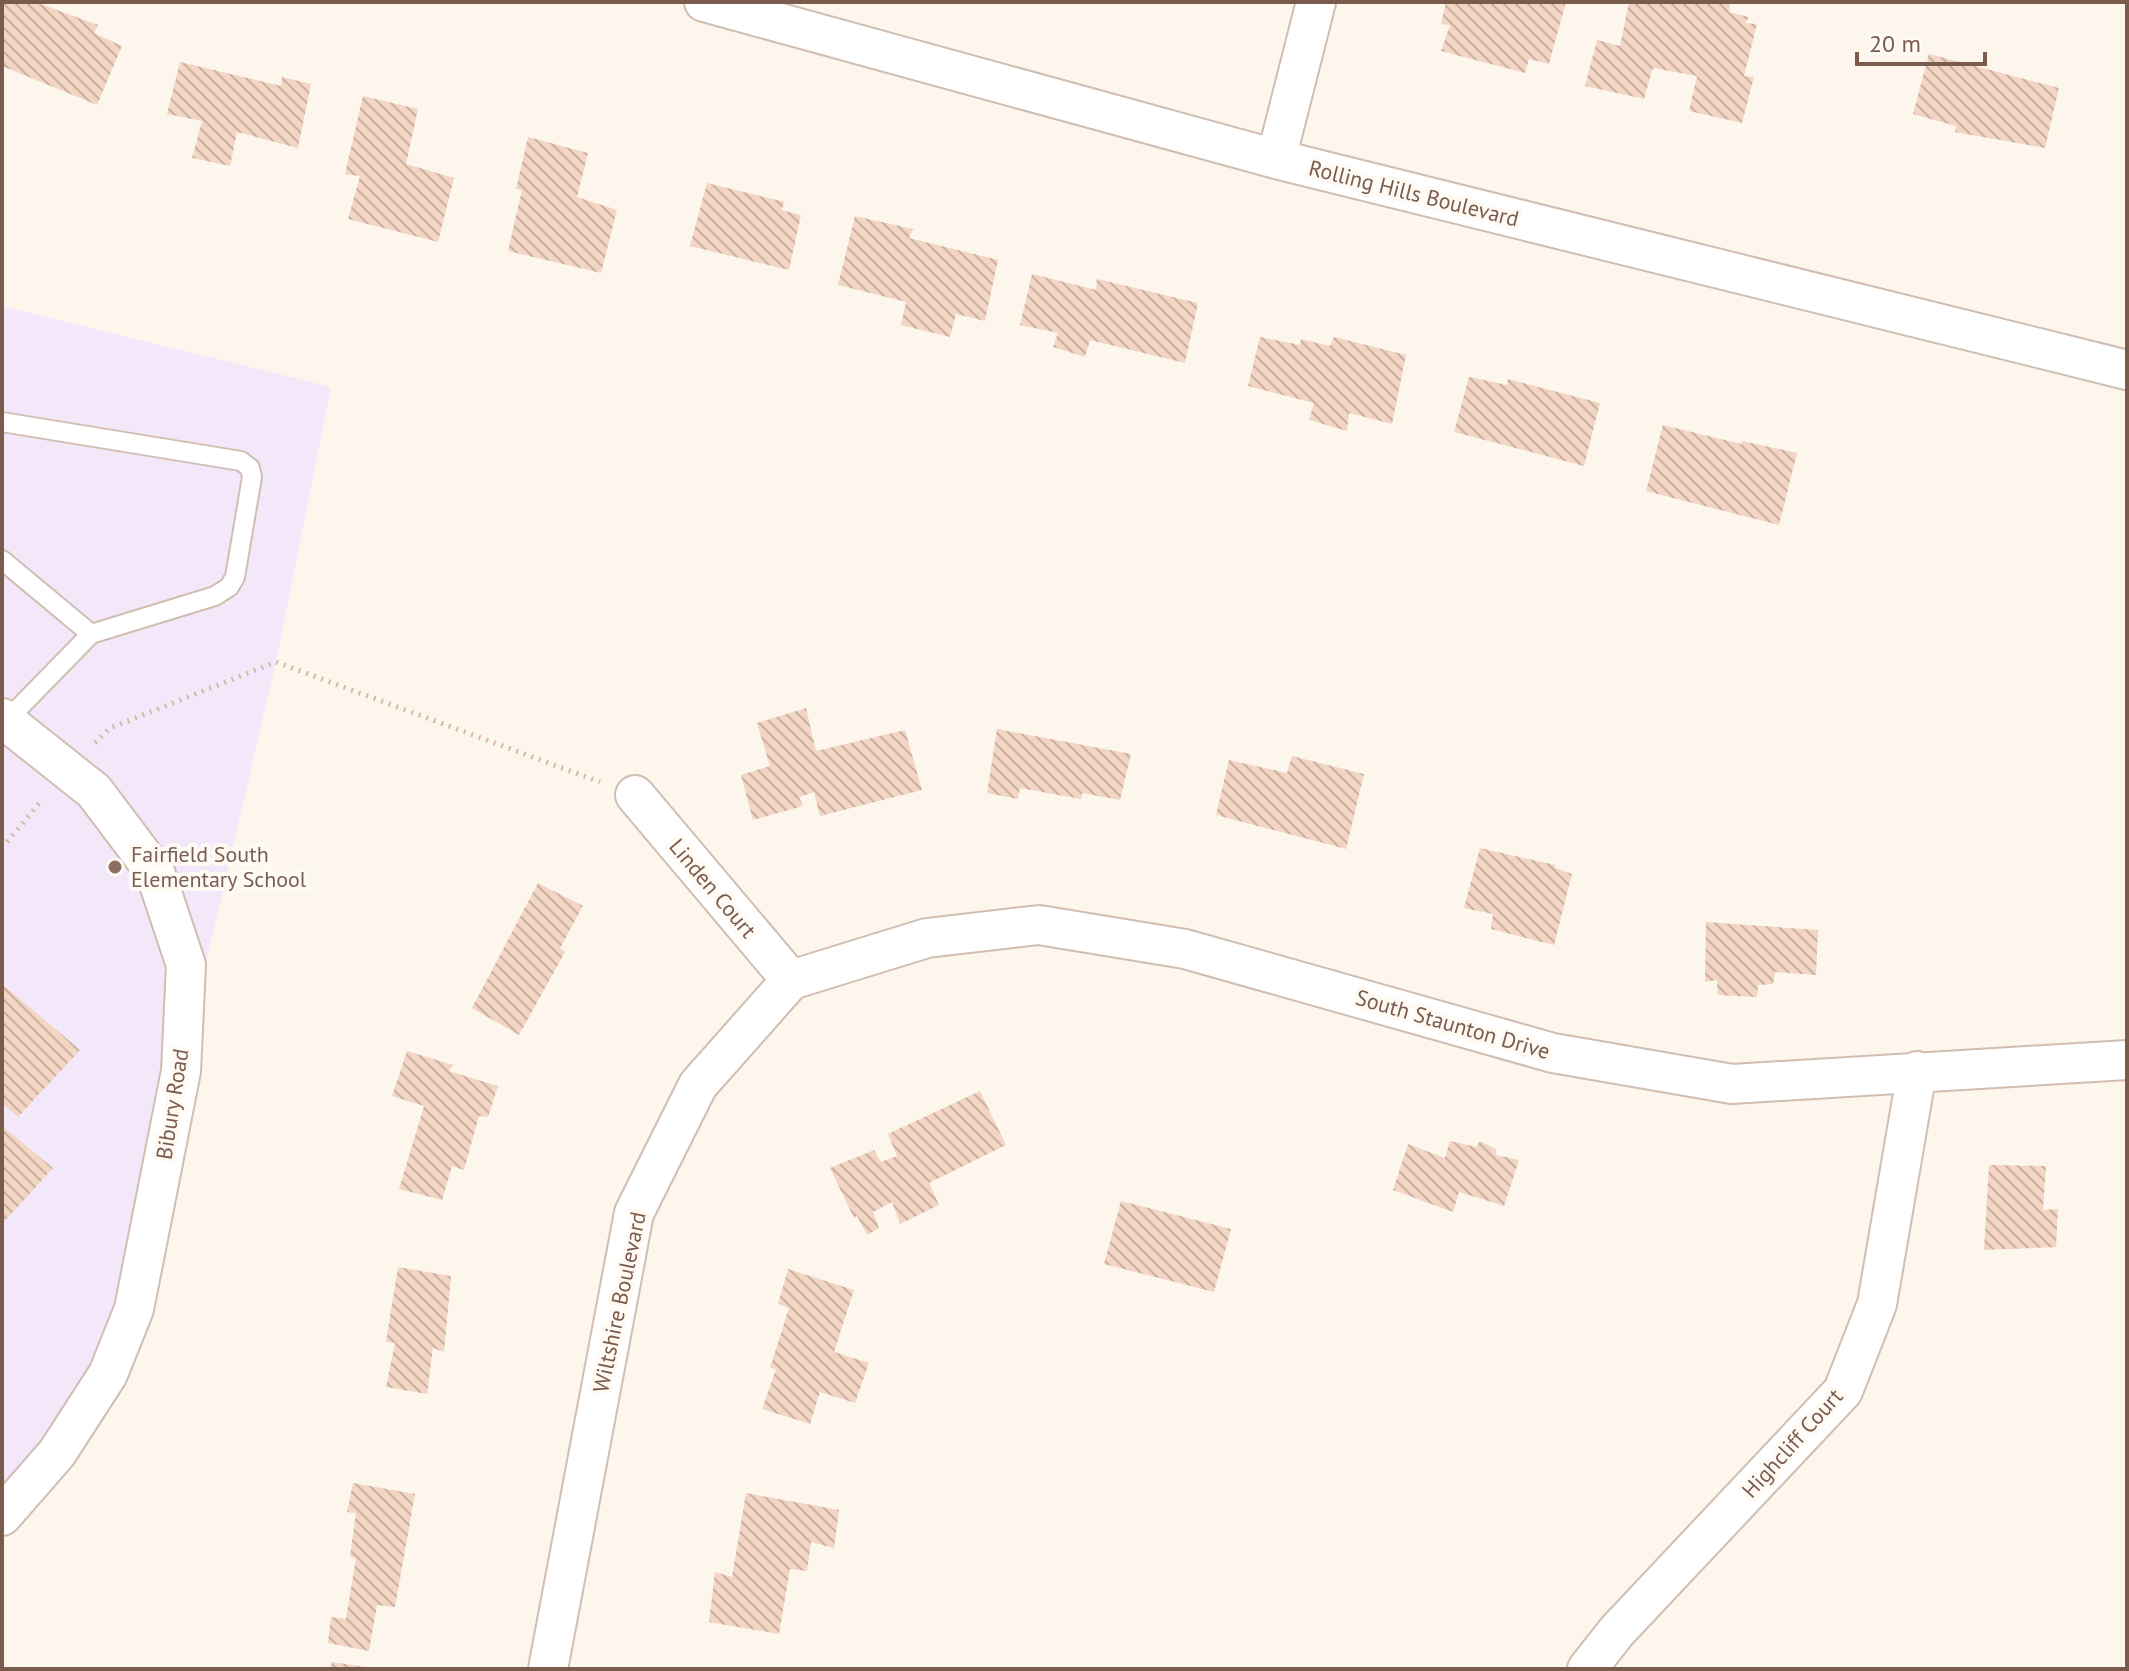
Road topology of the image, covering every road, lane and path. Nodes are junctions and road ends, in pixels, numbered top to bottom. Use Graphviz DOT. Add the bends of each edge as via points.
graph roads {
  1 [pos="704,2"];
  2 [pos="1316,2"];
  3 [pos="1276,159"];
  4 [pos="2127,370"];
  5 [pos="2,422"];
  6 [pos="2,560"];
  7 [pos="91,634"];
  8 [pos="4,719"];
  9 [pos="67,769"];
  10 [pos="635,795"];
  11 [pos="7,842"];
  12 [pos="791,980"];
  13 [pos="2127,1060"];
  14 [pos="1917,1071"];
  15 [pos="2,1516"];
  16 [pos="548,1669"];
  17 [pos="1587,1669"];
  1 -- 3 [label="street, Rolling Hills Boulevard"];
  2 -- 3 [label="street"];
  3 -- 4 [label="street, Rolling Hills Boulevard"];
  5 -- 7 [label="lane" via="241,461 250,468 252,490 229,587 215,596"];
  6 -- 7 [label="lane"];
  7 -- 8 [label="lane"];
  8 -- 9 [label="street, Bibury Road"];
  9 -- 10 [label="path" via="110,728 276,662"];
  9 -- 11 [label="path"];
  9 -- 15 [label="street, Bibury Road" via="94,791 155,872 186,965 181,1071 129,1322 108,1374 57,1453"];
  10 -- 12 [label="street, Linden Court"];
  12 -- 14 [label="street, South Staunton Drive" via="927,938 1039,925 1185,949 1553,1053 1732,1084"];
  12 -- 16 [label="street, Wiltshire Boulevard" via="698,1085 634,1213"];
  13 -- 14 [label="street, South Staunton Drive"];
  14 -- 17 [label="street, Highcliff Court" via="1877,1304 1843,1391"];
}
